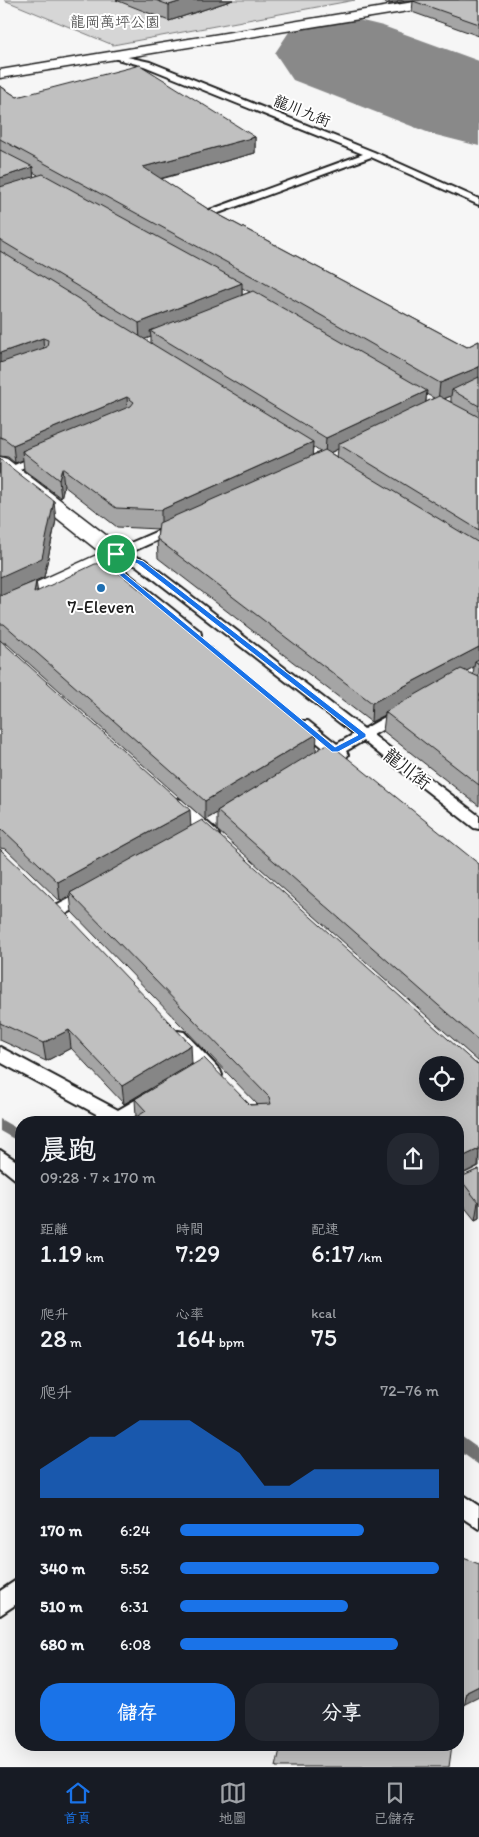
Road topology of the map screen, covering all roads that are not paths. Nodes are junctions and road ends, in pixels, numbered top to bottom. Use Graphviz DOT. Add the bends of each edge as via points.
graph roads {
  1 [pos="451,0"];
  2 [pos="112,55"];
  3 [pos="0,74"];
  4 [pos="371,154"];
  5 [pos="479,202"];
  6 [pos="210,214"];
  7 [pos="54,451"];
  8 [pos="5,466"];
  9 [pos="189,522"];
  10 [pos="116,554"];
  11 [pos="0,608"];
  12 [pos="205,642"];
  13 [pos="412,708"];
  14 [pos="289,712"];
  15 [pos="363,736"];
  16 [pos="335,750"];
  17 [pos="350,763"];
  18 [pos="310,765"];
  19 [pos="168,797"];
  20 [pos="221,819"];
  21 [pos="479,824"];
  22 [pos="205,829"];
  23 [pos="188,839"];
  24 [pos="220,843"];
  25 [pos="102,887"];
  26 [pos="46,898"];
  27 [pos="59,911"];
  28 [pos="73,925"];
  29 [pos="166,1024"];
  30 [pos="0,1054"];
  31 [pos="205,1066"];
  32 [pos="189,1076"];
  33 [pos="226,1087"];
  34 [pos="166,1090"];
  35 [pos="108,1116"];
  36 [pos="122,1116"];
  37 [pos="0,1157"];
  38 [pos="15,1169"];
  39 [pos="464,1507"];
  40 [pos="479,1519"];
  41 [pos="15,1593"];
  42 [pos="0,1604"];
  1 -- 2 [label="street"];
  2 -- 3 [label="street"];
  2 -- 4 [label="lane, 龍川九街" via="147,64"];
  4 -- 5 [label="lane, 龍川九街"];
  4 -- 6 [label="lane"];
  7 -- 8 [label="lane"];
  8 -- 10 [label="street, 龍川街"];
  9 -- 10 [label="lane"];
  10 -- 11 [label="street"];
  10 -- 12 [label="lane" via="120,573"];
  10 -- 15 [label="lane, 龍川街" via="141,562"];
  13 -- 15 [label="lane"];
  14 -- 16 [label="lane"];
  15 -- 16 [label="lane"];
  15 -- 21 [label="lane, 龍川街"];
  16 -- 17 [label="lane"];
  16 -- 18 [label="lane"];
  19 -- 22 [label="lane"];
  20 -- 22 [label="lane"];
  22 -- 23 [label="lane"];
  22 -- 24 [label="lane"];
  25 -- 27 [label="lane"];
  26 -- 27 [label="lane"];
  27 -- 28 [label="lane"];
  29 -- 31 [label="lane"];
  30 -- 35 [label="lane"];
  31 -- 32 [label="lane"];
  31 -- 33 [label="lane"];
  34 -- 36 [label="lane"];
  37 -- 38 [label="lane"];
  39 -- 40 [label="lane"];
  41 -- 42 [label="lane"];
}
